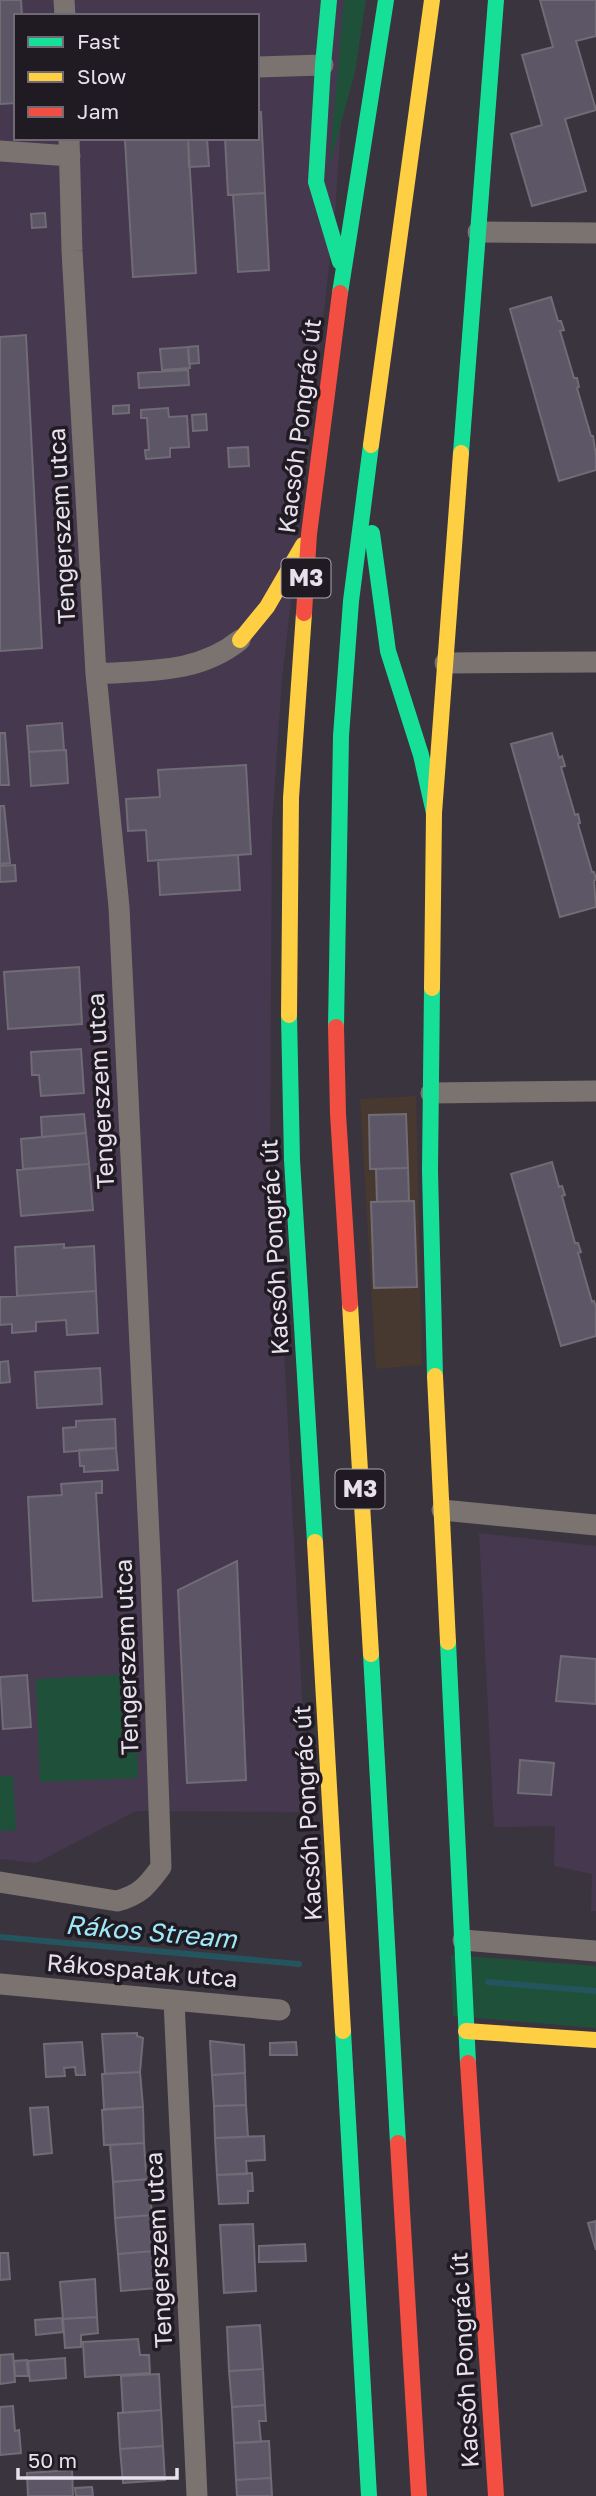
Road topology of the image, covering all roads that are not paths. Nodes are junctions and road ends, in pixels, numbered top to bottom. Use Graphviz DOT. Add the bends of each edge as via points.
graph roads {
  1 [pos="330,0"];
  2 [pos="386,0"];
  3 [pos="432,0"];
  4 [pos="496,0"];
  5 [pos="323,65"];
  6 [pos="259,67"];
  7 [pos="69,147"];
  8 [pos="0,151"];
  9 [pos="478,232"];
  10 [pos="596,233"];
  11 [pos="343,271"];
  12 [pos="365,482"];
  13 [pos="309,534"];
  14 [pos="240,640"];
  15 [pos="596,662"];
  16 [pos="445,663"];
  17 [pos="96,674"];
  18 [pos="434,813"];
  19 [pos="596,1091"];
  20 [pos="431,1093"];
  21 [pos="442,1510"];
  22 [pos="596,1525"];
  23 [pos="0,1882"];
  24 [pos="463,1940"];
  25 [pos="596,1951"];
  26 [pos="0,1984"];
  27 [pos="174,2001"];
  28 [pos="280,2010"];
  29 [pos="466,2031"];
  30 [pos="596,2040"];
  31 [pos="197,2496"];
  32 [pos="369,2496"];
  33 [pos="419,2496"];
  34 [pos="496,2496"];
  1 -- 5 [label="main road"];
  2 -- 11 [label="main road, Kacsóh Pongrác út / M3"];
  3 -- 12 [label="main road, M3"];
  4 -- 9 [label="main road, Kacsóh Pongrác út"];
  5 -- 6 [label="street"];
  5 -- 11 [label="main road" via="316,182"];
  7 -- 8 [label="street"];
  7 -- 17 [label="street, Tengerszem utca"];
  9 -- 10 [label="street"];
  9 -- 16 [label="main road, Kacsóh Pongrác út"];
  11 -- 13 [label="main road, Kacsóh Pongrác út / M3"];
  12 -- 18 [label="main road" via="388,651"];
  12 -- 33 [label="main road, M3" via="341,736 338,1114"];
  13 -- 14 [label="main road" via="284,582"];
  13 -- 32 [label="main road, Kacsóh Pongrác út / M3" via="291,799 290,1107"];
  14 -- 17 [label="street" via="194,665"];
  15 -- 16 [label="street"];
  16 -- 18 [label="main road, Kacsóh Pongrác út"];
  17 -- 23 [label="street, Tengerszem utca" via="119,906 161,1867 134,1896 117,1901"];
  18 -- 20 [label="main road, Kacsóh Pongrác út"];
  19 -- 20 [label="street"];
  20 -- 21 [label="main road, Kacsóh Pongrác út"];
  21 -- 22 [label="street"];
  21 -- 24 [label="main road, Kacsóh Pongrác út"];
  24 -- 25 [label="street"];
  24 -- 29 [label="main road, Kacsóh Pongrác út"];
  26 -- 27 [label="street, Rákospatak utca"];
  27 -- 28 [label="street, Rákospatak utca"];
  27 -- 31 [label="street, Tengerszem utca"];
  29 -- 30 [label="main road"];
  29 -- 34 [label="main road, Kacsóh Pongrác út"];
}
